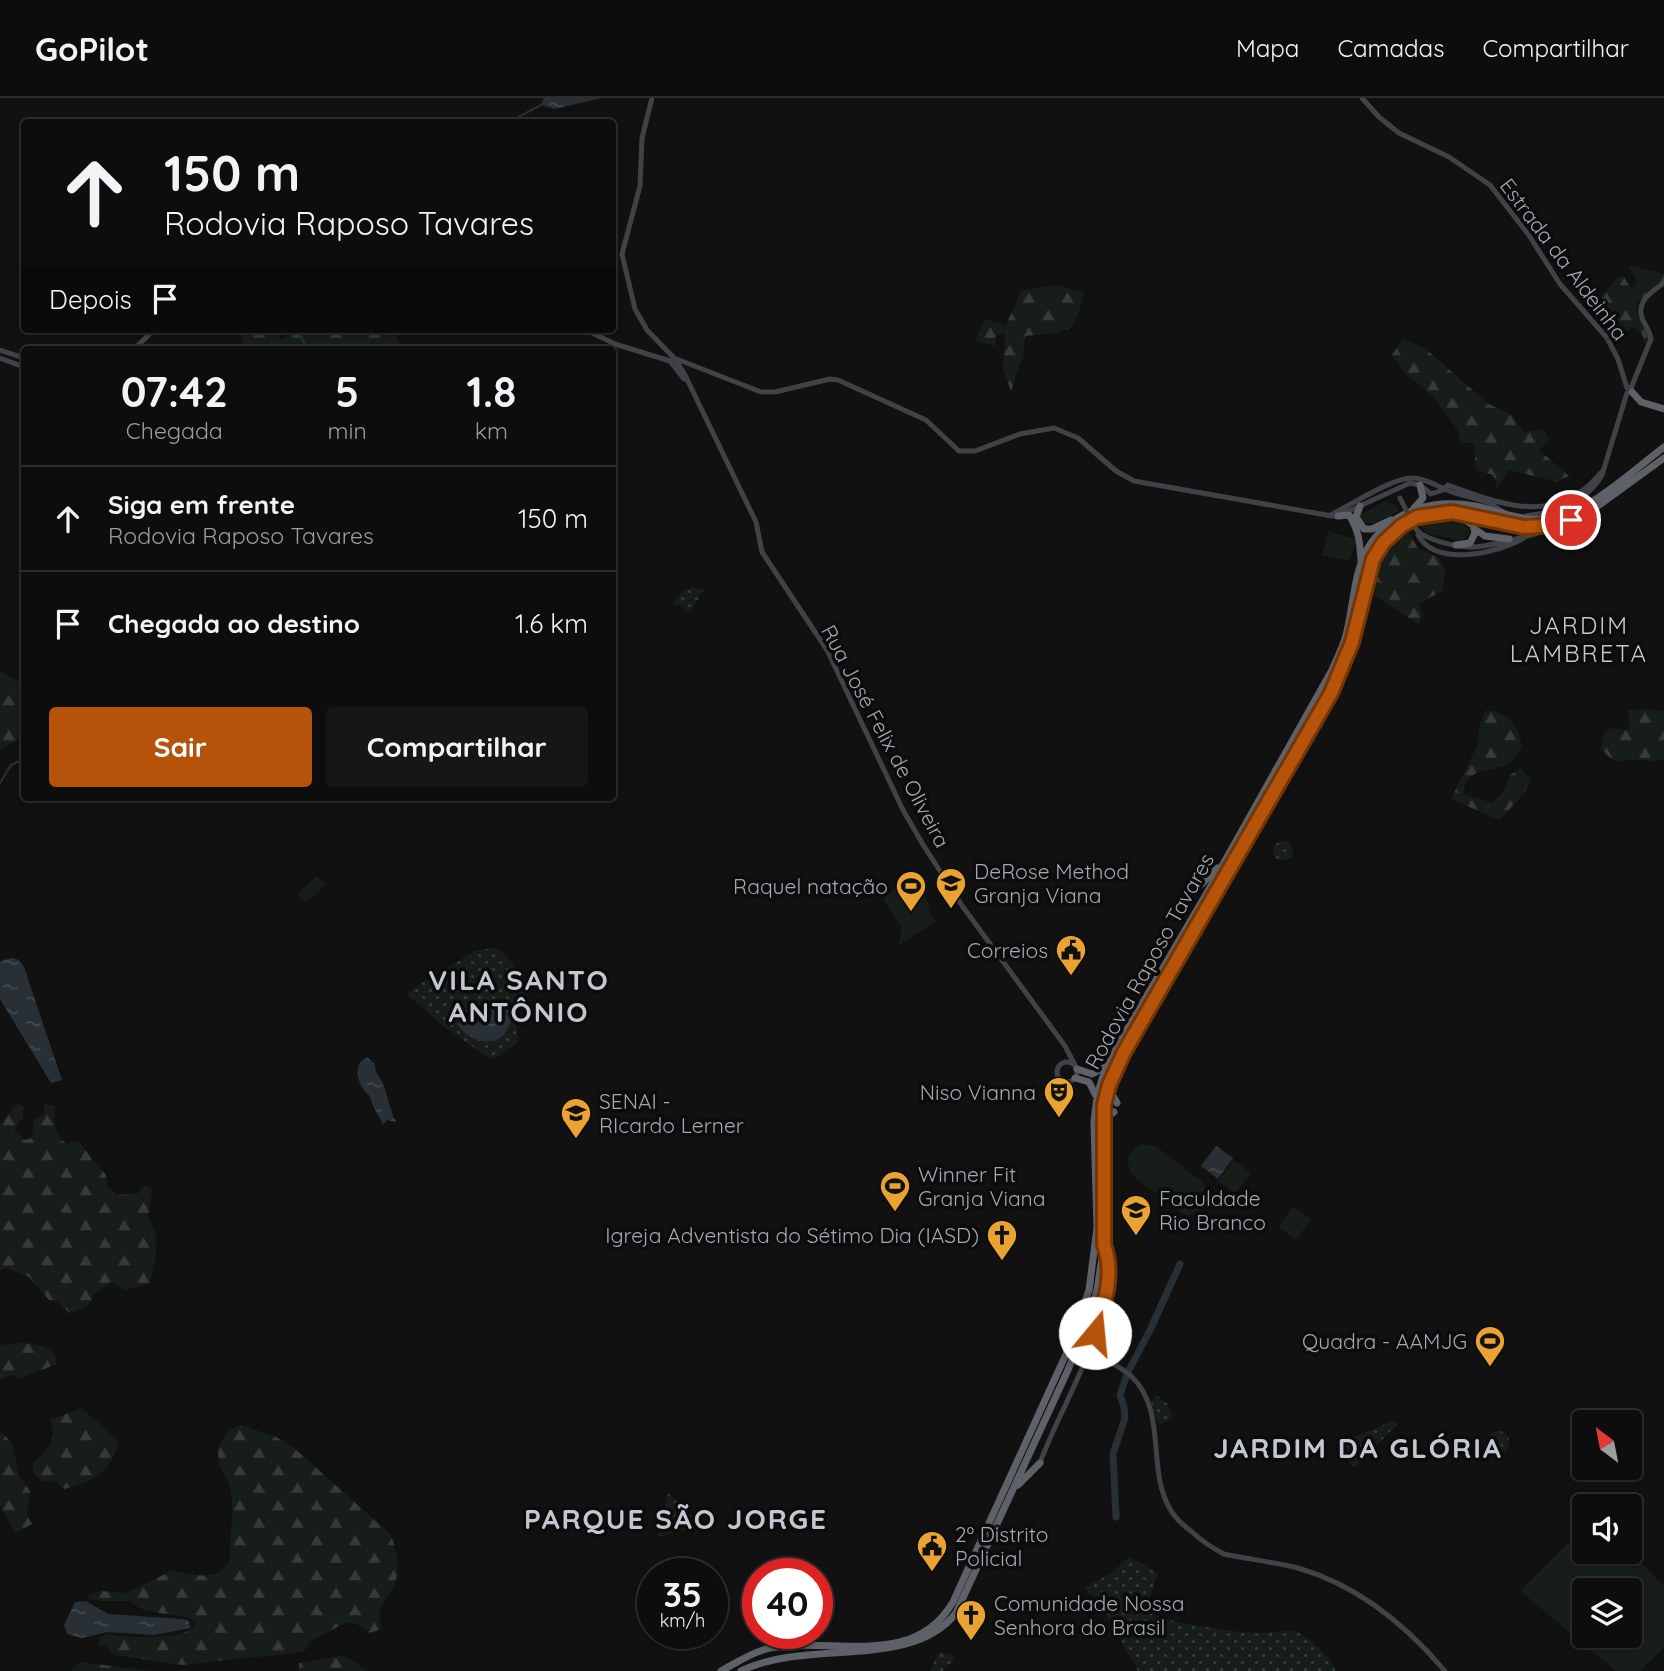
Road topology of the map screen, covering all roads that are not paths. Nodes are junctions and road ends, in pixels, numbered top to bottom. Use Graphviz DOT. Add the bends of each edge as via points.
graph roads {
  1 [pos="652,98"];
  2 [pos="1362,98"];
  3 [pos="1664,283"];
  4 [pos="151,333"];
  5 [pos="592,333"];
  6 [pos="136,346"];
  7 [pos="0,350"];
  8 [pos="21,357"];
  9 [pos="0,358"];
  10 [pos="676,362"];
  11 [pos="21,366"];
  12 [pos="1629,390"];
  13 [pos="1664,409"];
  14 [pos="1664,447"];
  15 [pos="1664,458"];
  16 [pos="1603,471"];
  17 [pos="1420,485"];
  18 [pos="1445,488"];
  19 [pos="1377,491"];
  20 [pos="1398,495"];
  21 [pos="1360,506"];
  22 [pos="1413,509"];
  23 [pos="1350,510"];
  24 [pos="1452,512"];
  25 [pos="1507,514"];
  26 [pos="1334,516"];
  27 [pos="1516,517"];
  28 [pos="1399,518"];
  29 [pos="1560,523"];
  30 [pos="1475,528"];
  31 [pos="1553,528"];
  32 [pos="1416,529"];
  33 [pos="1559,533"];
  34 [pos="1530,534"];
  35 [pos="1508,540"];
  36 [pos="1456,545"];
  37 [pos="1361,564"];
  38 [pos="1224,860"];
  39 [pos="1196,890"];
  40 [pos="1065,1046"];
  41 [pos="1124,1052"];
  42 [pos="1063,1062"];
  43 [pos="1108,1066"];
  44 [pos="1076,1067"];
  45 [pos="1075,1078"];
  46 [pos="1097,1097"];
  47 [pos="1117,1103"];
  48 [pos="1114,1112"];
  49 [pos="1104,1148"];
  50 [pos="1104,1245"];
  51 [pos="1089,1351"];
  52 [pos="1040,1463"];
  53 [pos="1013,1490"];
  54 [pos="721,1671"];
  55 [pos="741,1671"];
  56 [pos="1445,1671"];
  1 -- 10 [label="main road, Rua José Felix de Oliveira" via="642,138 640,186 622,260 637,315"];
  2 -- 12 [label="main road, Estrada da Aldeinha" via="1399,133 1449,157 1490,185 1560,284 1606,338"];
  3 -- 12 [label="main road" via="1640,305 1651,339"];
  4 -- 6 [label="main road"];
  5 -- 10 [label="main road"];
  7 -- 8 [label="main road"];
  9 -- 11 [label="main road"];
  10 -- 26 [label="main road" via="713,371 761,392 838,380 926,420 962,452 1054,428 1078,438 1115,471 1134,481"];
  10 -- 40 [label="main road, Rua José Felix de Oliveira" via="756,522 762,552 827,650 903,810 963,907"];
  12 -- 13 [label="highway" via="1641,402"];
  12 -- 16 [label="main road"];
  14 -- 27 [label="highway, Rodovia Raposo Tavares" via="1574,512 1547,519"];
  15 -- 29 [label="highway, Rodovia Raposo Tavares" via="1587,514"];
  16 -- 18 [label="main road" via="1576,495 1549,507 1510,504"];
  16 -- 27 [label="main road" via="1596,485 1568,505"];
  17 -- 18 [label="main road" via="1431,494"];
  17 -- 20 [label="main road" via="1404,485"];
  17 -- 22 [label="highway" via="1423,498"];
  18 -- 19 [label="main road" via="1411,477"];
  18 -- 25 [label="main road"];
  19 -- 20 [label="main road" via="1389,489"];
  19 -- 23 [label="main road"];
  20 -- 21 [label="main road"];
  20 -- 32 [label="main road, bridge"];
  21 -- 23 [label="main road"];
  21 -- 28 [label="highway" via="1356,517 1364,529"];
  22 -- 25 [label="highway, Rodovia Raposo Tavares" via="1460,504"];
  22 -- 28 [label="highway, Rodovia Raposo Tavares"];
  23 -- 26 [label="highway"];
  23 -- 37 [label="highway" via="1359,535"];
  24 -- 29 [label="highway, Rodovia Raposo Tavares" via="1524,527"];
  24 -- 30 [label="highway"];
  24 -- 41 [label="highway, Rodovia Raposo Tavares" via="1409,521 1377,551 1352,642 1331,693"];
  25 -- 27 [label="highway, Rodovia Raposo Tavares"];
  28 -- 37 [label="highway, Rodovia Raposo Tavares" via="1376,537"];
  29 -- 31 [label="main road"];
  30 -- 35 [label="highway" via="1485,536"];
  30 -- 36 [label="highway" via="1470,543"];
  31 -- 33 [label="main road" via="1559,528"];
  31 -- 34 [label="main road"];
  32 -- 34 [label="main road" via="1429,548 1463,555 1504,547"];
  32 -- 36 [label="main road" via="1423,537"];
  34 -- 35 [label="main road"];
  35 -- 36 [label="main road" via="1472,547"];
  37 -- 38 [label="highway, Rodovia Raposo Tavares" via="1336,661"];
  38 -- 39 [label="highway"];
  38 -- 43 [label="highway, Rodovia Raposo Tavares"];
  40 -- 42 [label="main road"];
  40 -- 44 [label="main road, Rua José Felix de Oliveira"];
  41 -- 47 [label="highway" via="1112,1091"];
  41 -- 49 [label="highway, Rodovia Raposo Tavares" via="1106,1095"];
  42 -- 44 [label="main road"];
  42 -- 45 [label="main road" via="1057,1070 1059,1079 1068,1082"];
  43 -- 44 [label="highway" via="1091,1074"];
  43 -- 46 [label="highway, Rodovia Raposo Tavares"];
  44 -- 45 [label="main road"];
  45 -- 46 [label="highway" via="1089,1082"];
  46 -- 54 [label="highway, Rodovia Raposo Tavares" via="1097,1228 1089,1290 1067,1352 951,1607 932,1628 905,1642 768,1648"];
  48 -- 49 [label="highway" via="1108,1120"];
  49 -- 50 [label="highway, Rodovia Raposo Tavares"];
  50 -- 51 [label="main road" via="1108,1286"];
  50 -- 53 [label="highway, Rodovia Raposo Tavares" via="1091,1312"];
  51 -- 52 [label="main road"];
  51 -- 56 [label="main road" via="1128,1375 1145,1396 1164,1496 1186,1527 1224,1553 1307,1571 1353,1592 1409,1633"];
  52 -- 53 [label="highway"];
  53 -- 55 [label="highway, Rodovia Raposo Tavares" via="965,1597 951,1620 928,1642 906,1653 773,1660"];
}
